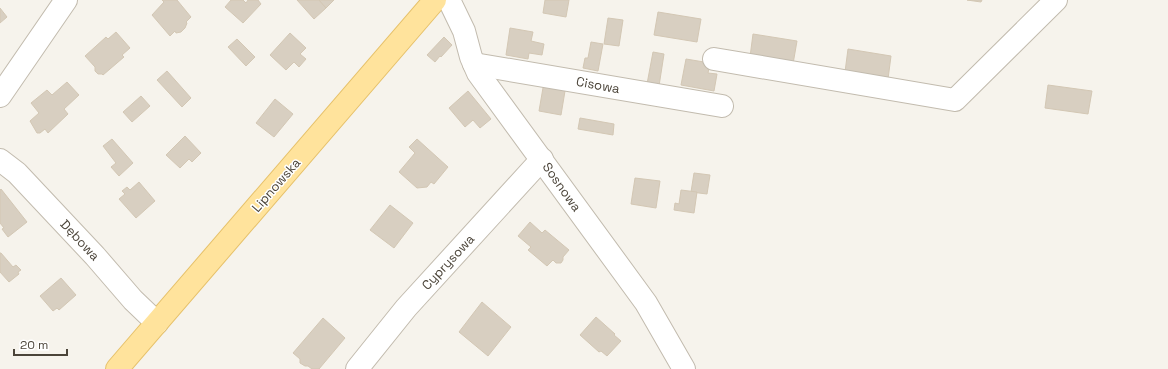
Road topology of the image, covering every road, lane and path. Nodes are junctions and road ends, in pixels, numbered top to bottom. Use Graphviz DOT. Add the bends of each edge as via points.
graph roads {
  1 [pos="66,0"];
  2 [pos="435,0"];
  3 [pos="449,0"];
  4 [pos="1056,0"];
  5 [pos="714,59"];
  6 [pos="474,64"];
  7 [pos="0,96"];
  8 [pos="722,106"];
  9 [pos="542,159"];
  10 [pos="0,160"];
  11 [pos="157,323"];
  12 [pos="680,368"];
  13 [pos="118,369"];
  14 [pos="357,369"];
  1 -- 7 [label="street"];
  2 -- 11 [label="main road, Lipnowska"];
  3 -- 6 [label="street, Sosnowa" via="464,31"];
  4 -- 5 [label="street" via="955,100"];
  6 -- 8 [label="street, Cisowa"];
  6 -- 9 [label="street, Sosnowa"];
  9 -- 12 [label="street, Sosnowa" via="646,303"];
  9 -- 14 [label="street, Cyprysowa" via="406,308"];
  10 -- 11 [label="street, Dębowa" via="17,173"];
  11 -- 13 [label="main road, Lipnowska"];
}
